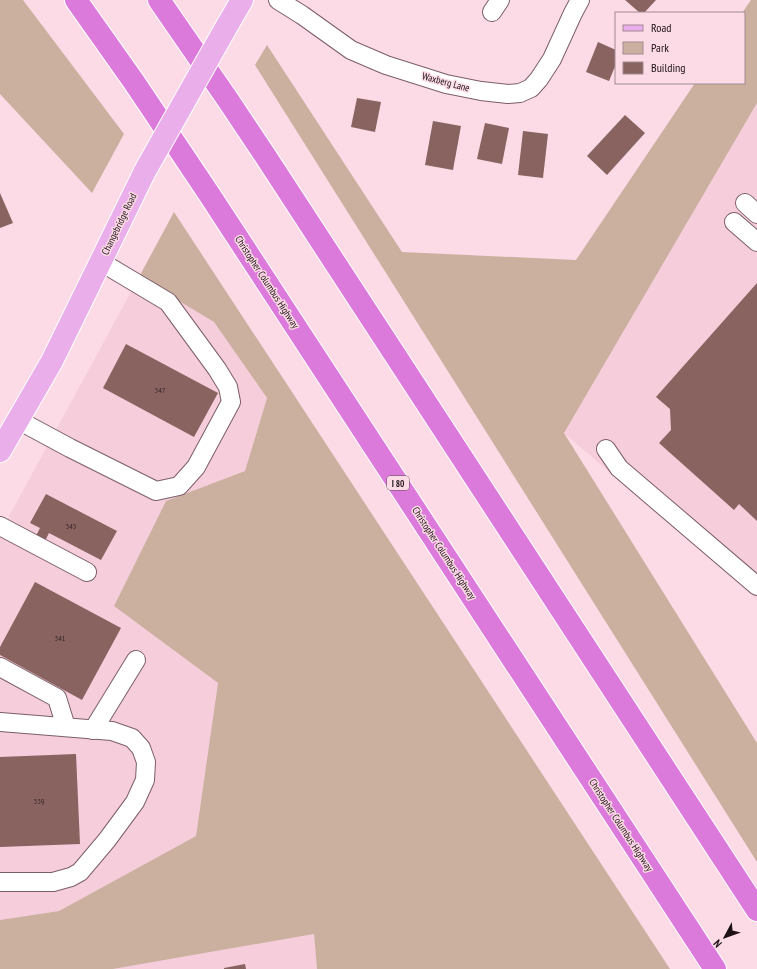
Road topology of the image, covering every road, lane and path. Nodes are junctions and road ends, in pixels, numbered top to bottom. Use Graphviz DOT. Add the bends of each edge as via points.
graph roads {
  1 [pos="76,0"];
  2 [pos="159,0"];
  3 [pos="242,0"];
  4 [pos="278,0"];
  5 [pos="580,0"];
  6 [pos="734,222"];
  7 [pos="757,242"];
  8 [pos="101,262"];
  9 [pos="18,420"];
  10 [pos="606,449"];
  11 [pos="0,451"];
  12 [pos="0,526"];
  13 [pos="87,572"];
  14 [pos="757,586"];
  15 [pos="136,660"];
  16 [pos="0,668"];
  17 [pos="0,722"];
  18 [pos="66,727"];
  19 [pos="93,730"];
  20 [pos="0,882"];
  21 [pos="757,910"];
  22 [pos="715,969"];
  1 -- 22 [label="highway, Christopher Columbus Highway / I 80" via="205,188"];
  2 -- 21 [label="highway" via="245,125"];
  3 -- 8 [label="main road, Changebridge Road, bridge" via="145,171"];
  4 -- 5 [label="street, Waxberg Lane" via="350,50 386,65 446,84 508,94 520,93 531,88 539,79 552,59"];
  6 -- 7 [label="street"];
  8 -- 9 [label="main road, Changebridge Road" via="52,361"];
  8 -- 9 [label="street" via="168,302 217,369 228,387 231,402 196,466 179,486 156,491"];
  9 -- 11 [label="main road, Changebridge Road"];
  10 -- 14 [label="street" via="619,468"];
  12 -- 13 [label="street"];
  15 -- 19 [label="street"];
  16 -- 18 [label="street" via="57,698"];
  17 -- 18 [label="street"];
  18 -- 19 [label="street"];
  19 -- 20 [label="street" via="132,738 141,748 146,762 145,780 135,802 80,872 53,882"];
}
